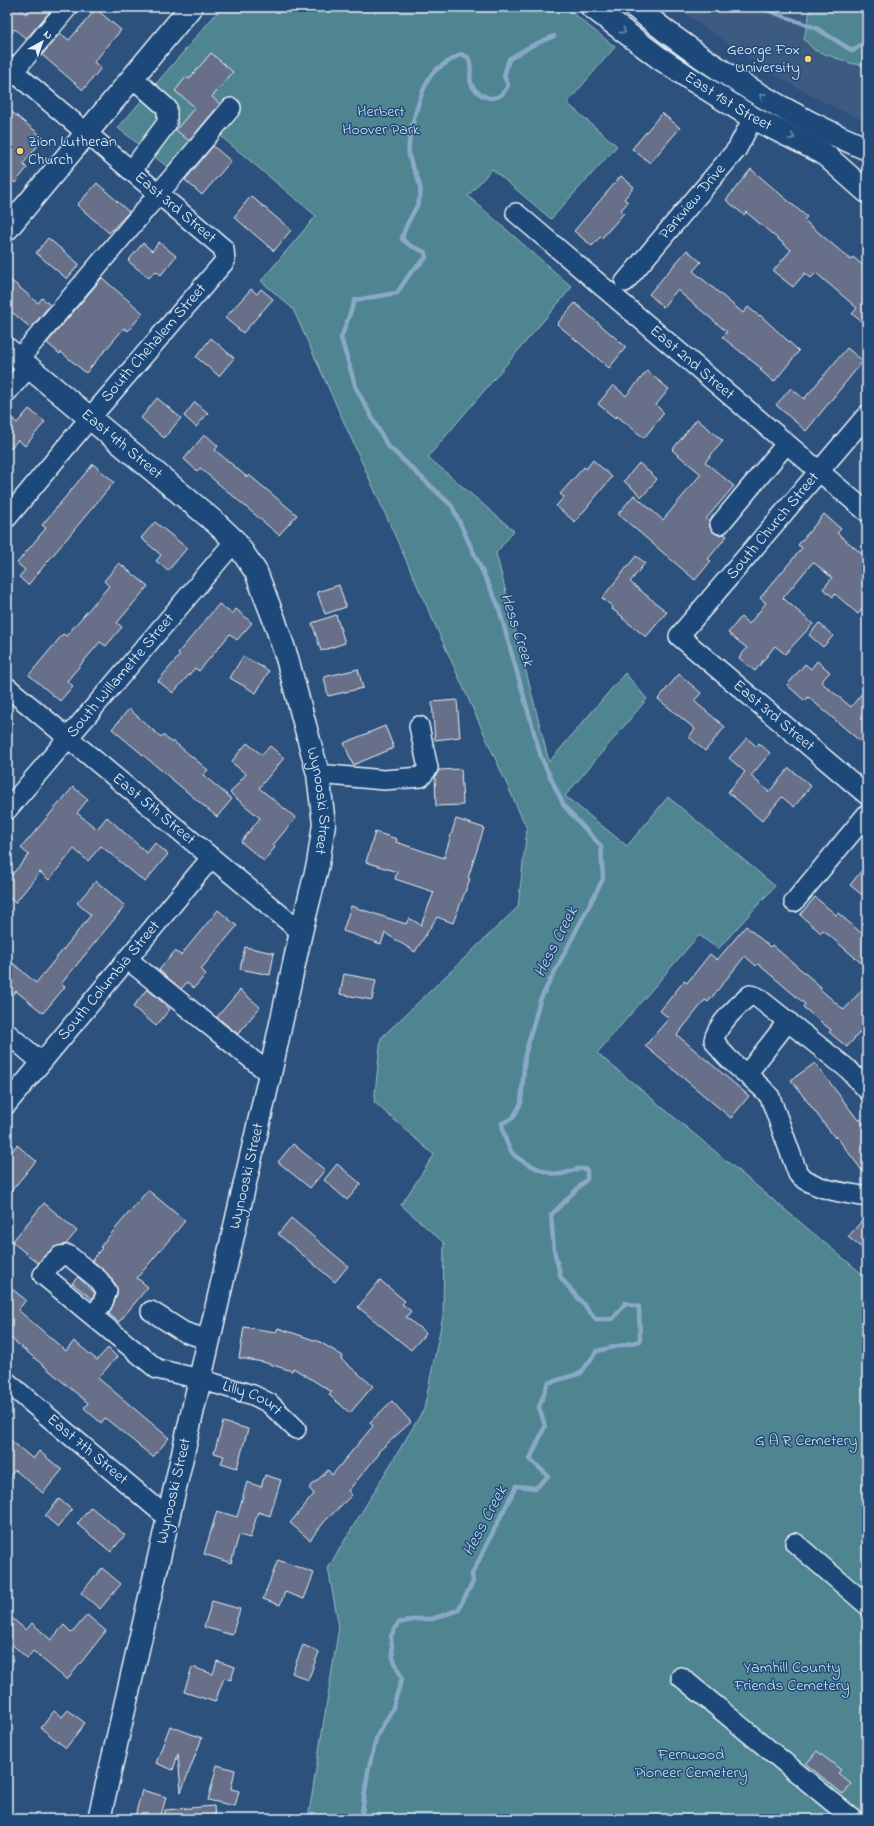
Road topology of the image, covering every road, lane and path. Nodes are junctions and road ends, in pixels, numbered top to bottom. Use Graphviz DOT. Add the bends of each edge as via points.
graph roads {
  1 [pos="68,7"];
  2 [pos="192,7"];
  3 [pos="592,7"];
  4 [pos="635,7"];
  5 [pos="9,72"];
  6 [pos="133,78"];
  7 [pos="231,108"];
  8 [pos="753,118"];
  9 [pos="86,133"];
  10 [pos="867,149"];
  11 [pos="823,153"];
  12 [pos="132,170"];
  13 [pos="867,172"];
  14 [pos="867,192"];
  15 [pos="159,194"];
  16 [pos="516,213"];
  17 [pos="7,229"];
  18 [pos="225,261"];
  19 [pos="625,282"];
  20 [pos="18,358"];
  21 [pos="7,392"];
  22 [pos="867,415"];
  23 [pos="90,418"];
  24 [pos="786,444"];
  25 [pos="819,472"];
  26 [pos="867,512"];
  27 [pos="7,518"];
  28 [pos="720,524"];
  29 [pos="235,540"];
  30 [pos="679,636"];
  31 [pos="7,687"];
  32 [pos="419,726"];
  33 [pos="68,738"];
  34 [pos="318,774"];
  35 [pos="867,795"];
  36 [pos="7,810"];
  37 [pos="867,814"];
  38 [pos="211,858"];
  39 [pos="794,902"];
  40 [pos="301,932"];
  41 [pos="127,959"];
  42 [pos="788,1021"];
  43 [pos="7,1033"];
  44 [pos="42,1062"];
  45 [pos="270,1074"];
  46 [pos="747,1074"];
  47 [pos="867,1090"];
  48 [pos="7,1104"];
  49 [pos="867,1197"];
  50 [pos="151,1312"];
  51 [pos="94,1317"];
  52 [pos="209,1340"];
  53 [pos="200,1379"];
  54 [pos="9,1387"];
  55 [pos="296,1429"];
  56 [pos="168,1518"];
  57 [pos="795,1543"];
  58 [pos="867,1605"];
  59 [pos="681,1677"];
  60 [pos="99,1819"];
  61 [pos="853,1819"];
  1 -- 5 [label="street"];
  2 -- 6 [label="main road"];
  3 -- 8 [label="main road, East 1st Street, one-way" via="658,57"];
  10 -- 4 [label="main road, East 1st Street, one-way" via="818,128 732,78"];
  5 -- 9 [label="street, East 3rd Street"];
  6 -- 9 [label="main road"];
  6 -- 12 [label="street" via="167,108 167,124"];
  7 -- 15 [label="street"];
  8 -- 11 [label="main road, East 1st Street, one-way"];
  8 -- 19 [label="street, Parkview Drive" via="737,149"];
  9 -- 12 [label="street, East 3rd Street"];
  9 -- 17 [label="main road"];
  11 -- 13 [label="main road"];
  11 -- 14 [label="main road, East 1st Street"];
  12 -- 15 [label="street, East 3rd Street"];
  15 -- 18 [label="street, East 3rd Street" via="224,249"];
  15 -- 20 [label="street"];
  16 -- 24 [label="street, East 2nd Street"];
  18 -- 23 [label="street, South Chehalem Street"];
  20 -- 21 [label="street"];
  20 -- 23 [label="main road, East 4th Street"];
  22 -- 25 [label="street, South Church Street"];
  23 -- 27 [label="street, South Chehalem Street"];
  23 -- 29 [label="main road, East 4th Street"];
  24 -- 25 [label="street, East 2nd Street"];
  24 -- 28 [label="street"];
  25 -- 26 [label="street, East 2nd Street"];
  25 -- 30 [label="street, South Church Street"];
  29 -- 33 [label="street, South Willamette Street"];
  29 -- 34 [label="main road, Wynooski Street" via="256,572 274,619"];
  30 -- 35 [label="street, East 3rd Street"];
  31 -- 33 [label="street, East 5th Street"];
  32 -- 34 [label="street" via="428,768 421,777 384,780"];
  33 -- 36 [label="street, South Willamette Street"];
  33 -- 38 [label="street, East 5th Street"];
  34 -- 40 [label="main road, Wynooski Street" via="324,824 318,864"];
  37 -- 39 [label="street"];
  38 -- 40 [label="street, East 5th Street"];
  38 -- 41 [label="street, South Columbia Street"];
  40 -- 45 [label="main road, Wynooski Street"];
  41 -- 44 [label="street, South Columbia Street"];
  41 -- 45 [label="street"];
  42 -- 46 [label="street"];
  42 -- 46 [label="street" via="757,997 750,995 715,1033 714,1040 722,1053"];
  42 -- 47 [label="street" via="849,1070"];
  43 -- 44 [label="street"];
  44 -- 48 [label="street, South Columbia Street"];
  45 -- 52 [label="main road, Wynooski Street"];
  46 -- 49 [label="street" via="770,1097 798,1174 817,1187"];
  50 -- 52 [label="street" via="184,1332"];
  51 -- 53 [label="street, Lilly Court" via="157,1369"];
  52 -- 53 [label="main road, Wynooski Street"];
  53 -- 55 [label="street, Lilly Court" via="253,1395 269,1403"];
  53 -- 56 [label="main road, Wynooski Street"];
  54 -- 56 [label="street, East 7th Street"];
  56 -- 60 [label="main road, Wynooski Street"];
  57 -- 58 [label="street"];
  59 -- 61 [label="street"];
}
